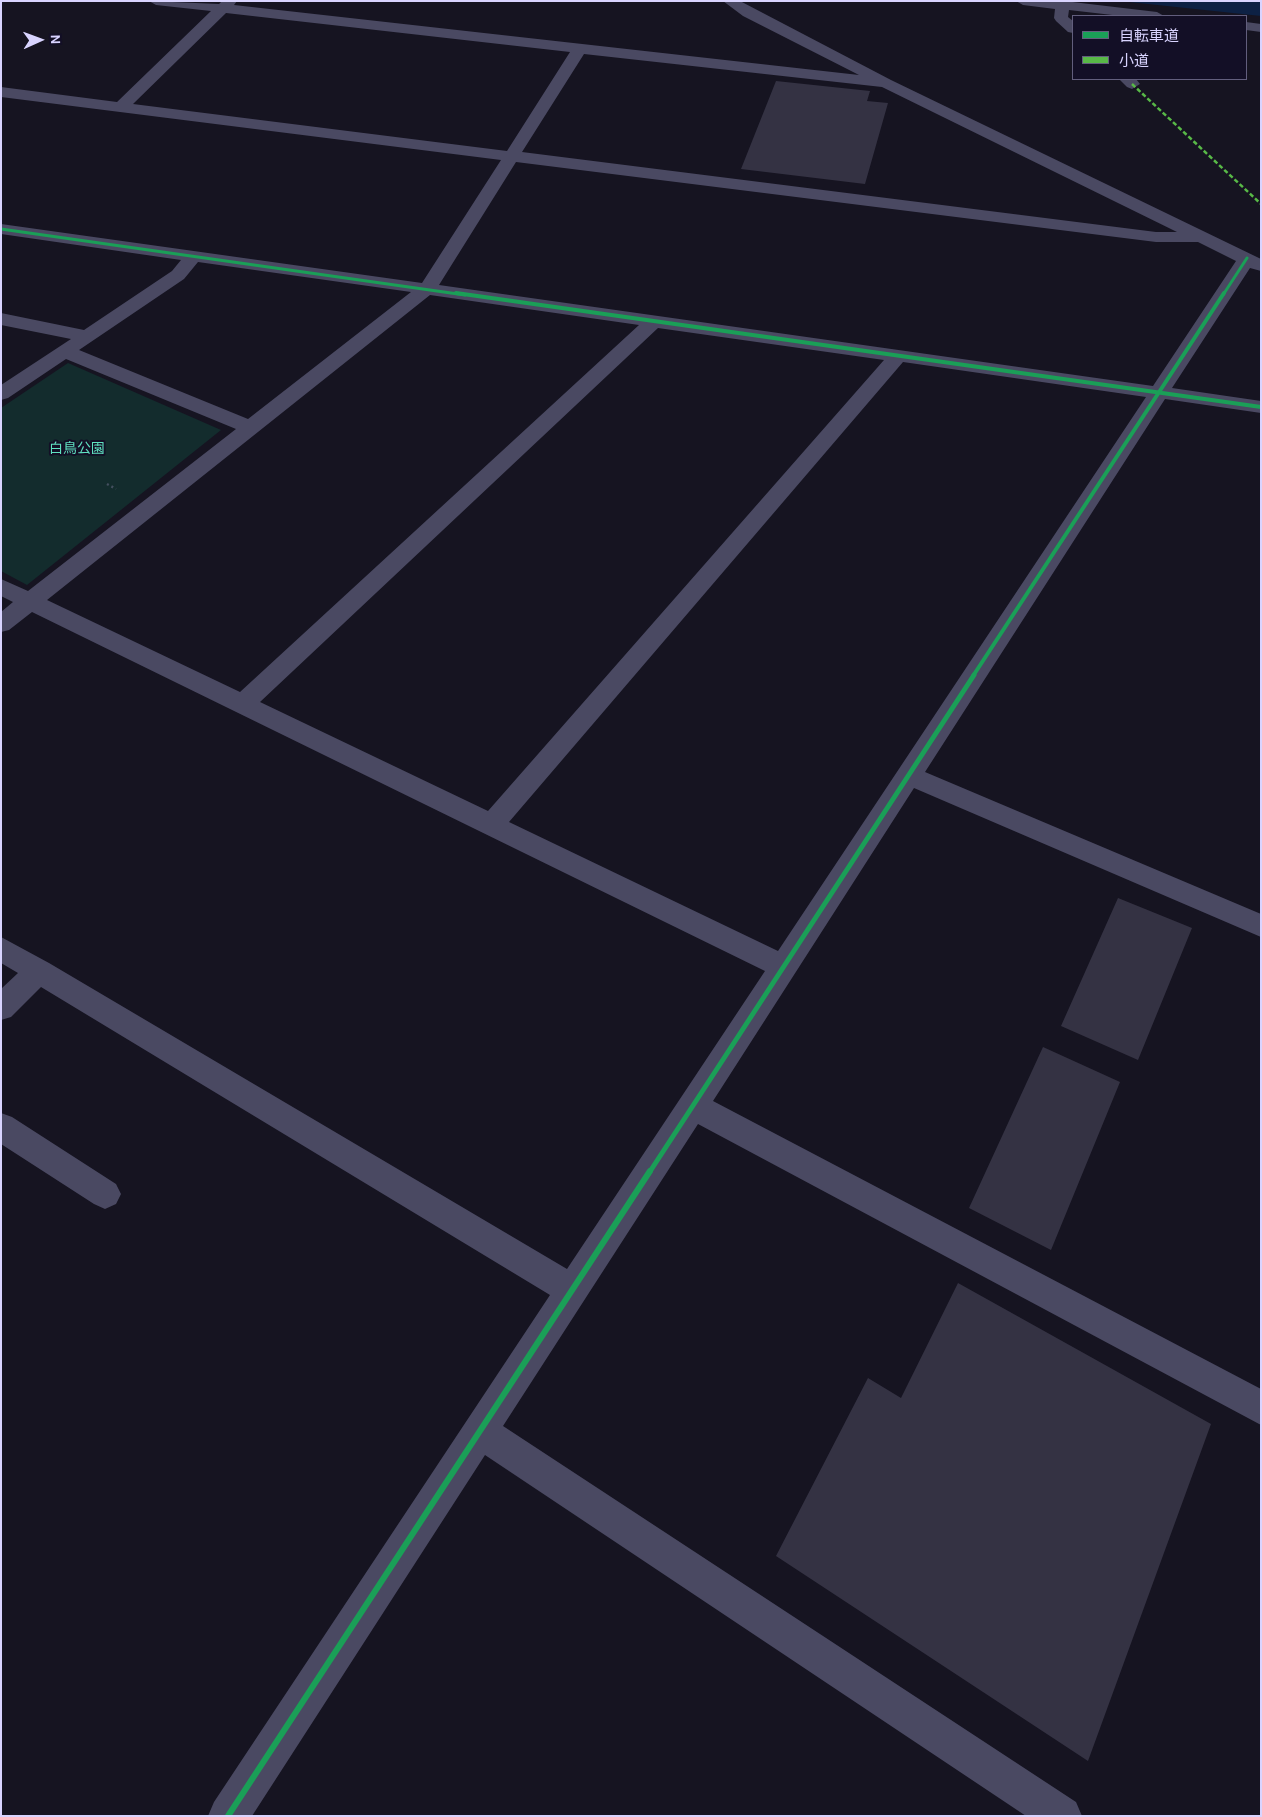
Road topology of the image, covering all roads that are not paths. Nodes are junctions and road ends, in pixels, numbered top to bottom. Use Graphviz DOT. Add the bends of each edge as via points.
graph roads {
  1 [pos="156,1"];
  2 [pos="730,1"];
  3 [pos="1023,1"];
  4 [pos="226,5"];
  5 [pos="1062,6"];
  6 [pos="1148,15"];
  7 [pos="1247,26"];
  8 [pos="1072,28"];
  9 [pos="1261,28"];
  10 [pos="579,49"];
  11 [pos="886,83"];
  12 [pos="1,92"];
  13 [pos="120,107"];
  14 [pos="513,156"];
  15 [pos="1,229"];
  16 [pos="1204,237"];
  17 [pos="194,256"];
  18 [pos="1254,262"];
  19 [pos="428,288"];
  20 [pos="1,319"];
  21 [pos="654,321"];
  22 [pos="87,336"];
  23 [pos="64,351"];
  24 [pos="898,356"];
  25 [pos="1158,392"];
  26 [pos="1,394"];
  27 [pos="1261,407"];
  28 [pos="252,428"];
  29 [pos="1,587"];
  30 [pos="31,602"];
  31 [pos="1,624"];
  32 [pos="241,705"];
  33 [pos="910,776"];
  34 [pos="491,825"];
  35 [pos="1261,926"];
  36 [pos="1,949"];
  37 [pos="785,967"];
  38 [pos="40,971"];
  39 [pos="1,1008"];
  40 [pos="694,1106"];
  41 [pos="1,1127"];
  42 [pos="104,1194"];
  43 [pos="573,1291"];
  44 [pos="1261,1408"];
  45 [pos="480,1431"];
  46 [pos="228,1816"];
  47 [pos="1062,1816"];
  1 -- 4 [label="street"];
  2 -- 11 [label="street"];
  3 -- 5 [label="street"];
  4 -- 10 [label="street"];
  4 -- 13 [label="street"];
  5 -- 6 [label="street"];
  5 -- 8 [label="street" via="1061,18"];
  7 -- 9 [label="street"];
  10 -- 11 [label="street"];
  10 -- 14 [label="street"];
  11 -- 16 [label="street"];
  12 -- 13 [label="street"];
  13 -- 14 [label="street"];
  14 -- 16 [label="street" via="1156,237"];
  14 -- 19 [label="street"];
  15 -- 17 [label="street"];
  16 -- 18 [label="street"];
  17 -- 19 [label="street"];
  17 -- 22 [label="street" via="178,275"];
  18 -- 25 [label="street"];
  19 -- 21 [label="street"];
  19 -- 28 [label="street"];
  20 -- 22 [label="street"];
  21 -- 24 [label="street"];
  21 -- 32 [label="street"];
  22 -- 23 [label="street"];
  23 -- 26 [label="street"];
  23 -- 28 [label="street"];
  24 -- 25 [label="street"];
  24 -- 34 [label="street"];
  25 -- 27 [label="street"];
  25 -- 33 [label="street"];
  28 -- 30 [label="street"];
  29 -- 30 [label="street"];
  30 -- 31 [label="street"];
  30 -- 32 [label="street"];
  32 -- 34 [label="street"];
  33 -- 35 [label="street"];
  33 -- 37 [label="street"];
  34 -- 37 [label="street"];
  36 -- 38 [label="street"];
  37 -- 40 [label="street"];
  38 -- 39 [label="street"];
  38 -- 43 [label="street"];
  40 -- 43 [label="street"];
  40 -- 44 [label="street"];
  41 -- 42 [label="street"];
  43 -- 45 [label="street"];
  45 -- 46 [label="street"];
  45 -- 47 [label="street"];
}
